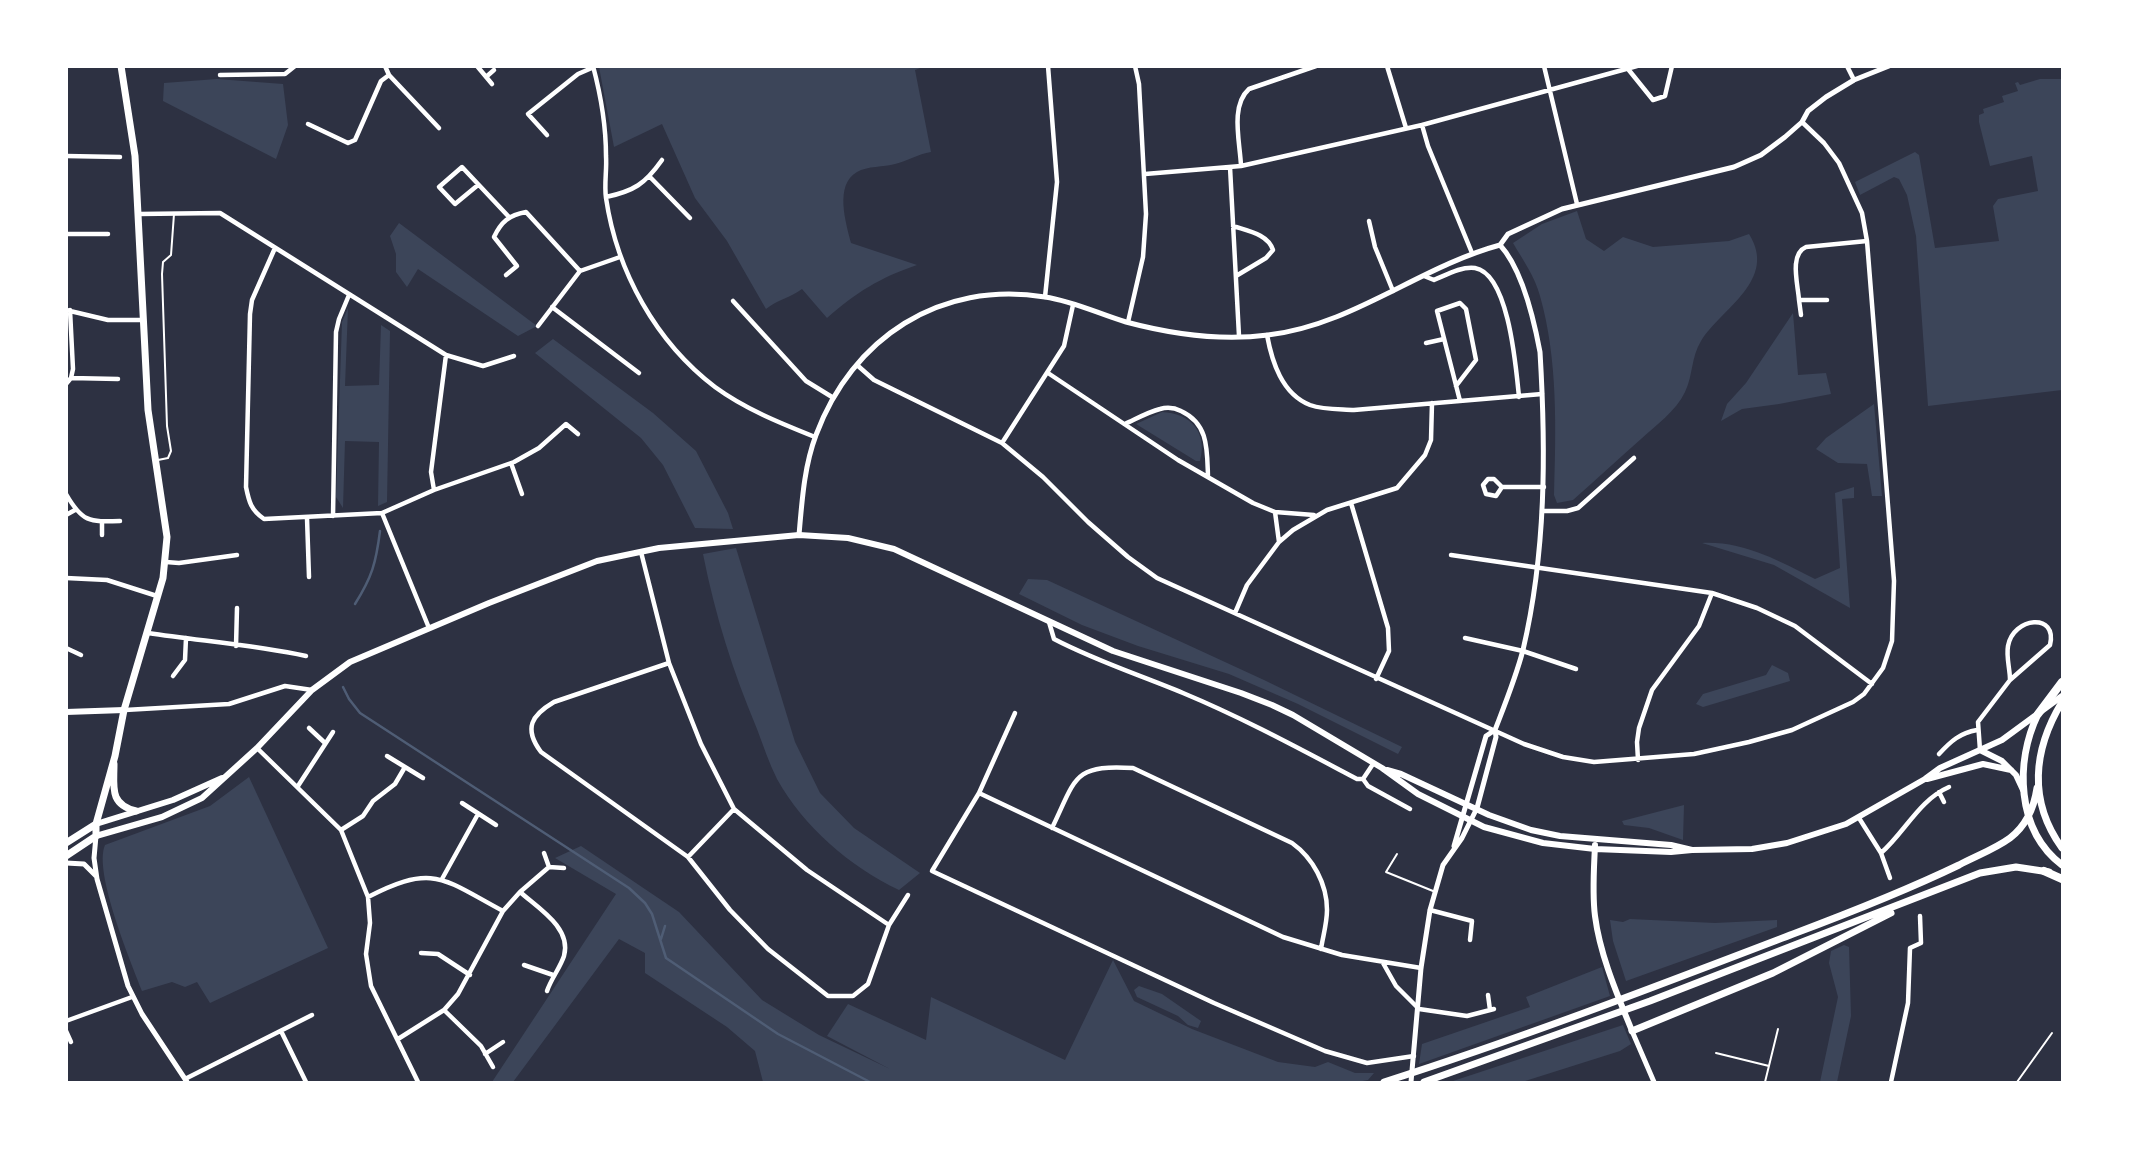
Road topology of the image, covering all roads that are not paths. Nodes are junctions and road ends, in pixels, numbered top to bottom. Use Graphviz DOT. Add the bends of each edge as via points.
graph roads {
  1 [pos="121,66"];
  2 [pos="295,66"];
  3 [pos="385,66"];
  4 [pos="477,66"];
  5 [pos="1048,66"];
  6 [pos="1135,66"];
  7 [pos="1316,66"];
  8 [pos="1387,66"];
  9 [pos="1544,66"];
  10 [pos="1637,66"];
  11 [pos="1672,66"];
  12 [pos="1847,66"];
  13 [pos="1889,66"];
  14 [pos="594,67"];
  15 [pos="1305,68"];
  16 [pos="1628,69"];
  17 [pos="494,70"];
  18 [pos="220,75"];
  19 [pos="389,75"];
  20 [pos="486,77"];
  21 [pos="1854,80"];
  22 [pos="492,84"];
  23 [pos="1550,90"];
  24 [pos="1802,122"];
  25 [pos="308,124"];
  26 [pos="1422,125"];
  27 [pos="439,128"];
  28 [pos="1406,128"];
  29 [pos="547,135"];
  30 [pos="66,156"];
  31 [pos="120,157"];
  32 [pos="662,160"];
  33 [pos="1241,166"];
  34 [pos="1230,167"];
  35 [pos="1145,174"];
  36 [pos="650,177"];
  37 [pos="478,185"];
  38 [pos="606,197"];
  39 [pos="1577,204"];
  40 [pos="174,212"];
  41 [pos="139,214"];
  42 [pos="509,217"];
  43 [pos="690,218"];
  44 [pos="1369,221"];
  45 [pos="1233,226"];
  46 [pos="66,234"];
  47 [pos="108,234"];
  48 [pos="1867,241"];
  49 [pos="1500,245"];
  50 [pos="275,248"];
  51 [pos="1472,253"];
  52 [pos="620,257"];
  53 [pos="580,271"];
  54 [pos="506,275"];
  55 [pos="1236,276"];
  56 [pos="1424,276"];
  57 [pos="1393,292"];
  58 [pos="349,295"];
  59 [pos="1045,297"];
  60 [pos="1800,300"];
  61 [pos="1827,300"];
  62 [pos="733,301"];
  63 [pos="1073,305"];
  64 [pos="552,307"];
  65 [pos="68,310"];
  66 [pos="1801,315"];
  67 [pos="144,320"];
  68 [pos="1128,322"];
  69 [pos="538,326"];
  70 [pos="1268,335"];
  71 [pos="1239,336"];
  72 [pos="1444,339"];
  73 [pos="1426,343"];
  74 [pos="446,355"];
  75 [pos="514,356"];
  76 [pos="856,364"];
  77 [pos="639,373"];
  78 [pos="1048,373"];
  79 [pos="71,378"];
  80 [pos="118,379"];
  81 [pos="66,384"];
  82 [pos="1456,386"];
  83 [pos="1542,394"];
  84 [pos="832,397"];
  85 [pos="1519,397"];
  86 [pos="1460,401"];
  87 [pos="1432,403"];
  88 [pos="1124,424"];
  89 [pos="578,434"];
  90 [pos="815,437"];
  91 [pos="1002,443"];
  92 [pos="1634,458"];
  93 [pos="155,460"];
  94 [pos="511,463"];
  95 [pos="1208,477"];
  96 [pos="1502,487"];
  97 [pos="1544,487"];
  98 [pos="435,491"];
  99 [pos="66,494"];
  100 [pos="522,494"];
  101 [pos="1351,503"];
  102 [pos="75,510"];
  103 [pos="1542,511"];
  104 [pos="1275,512"];
  105 [pos="382,513"];
  106 [pos="66,515"];
  107 [pos="1314,515"];
  108 [pos="333,516"];
  109 [pos="307,518"];
  110 [pos="120,520"];
  111 [pos="102,522"];
  112 [pos="799,534"];
  113 [pos="102,535"];
  114 [pos="1279,542"];
  115 [pos="640,551"];
  116 [pos="237,555"];
  117 [pos="1451,555"];
  118 [pos="166,562"];
  119 [pos="1538,569"];
  120 [pos="309,577"];
  121 [pos="66,578"];
  122 [pos="1712,593"];
  123 [pos="159,596"];
  124 [pos="237,608"];
  125 [pos="1235,613"];
  126 [pos="1049,622"];
  127 [pos="429,628"];
  128 [pos="148,633"];
  129 [pos="186,638"];
  130 [pos="1465,638"];
  131 [pos="236,646"];
  132 [pos="66,648"];
  133 [pos="1522,651"];
  134 [pos="80,655"];
  135 [pos="306,656"];
  136 [pos="669,663"];
  137 [pos="1576,669"];
  138 [pos="173,676"];
  139 [pos="1376,678"];
  140 [pos="2010,680"];
  141 [pos="2063,682"];
  142 [pos="1872,684"];
  143 [pos="312,690"];
  144 [pos="2063,696"];
  145 [pos="2063,702"];
  146 [pos="124,710"];
  147 [pos="66,712"];
  148 [pos="1015,713"];
  149 [pos="2038,714"];
  150 [pos="309,728"];
  151 [pos="1495,730"];
  152 [pos="1977,730"];
  153 [pos="333,732"];
  154 [pos="325,743"];
  155 [pos="257,748"];
  156 [pos="1980,750"];
  157 [pos="1940,754"];
  158 [pos="114,756"];
  159 [pos="387,756"];
  160 [pos="1638,760"];
  161 [pos="1373,764"];
  162 [pos="405,767"];
  163 [pos="1382,768"];
  164 [pos="2011,770"];
  165 [pos="226,776"];
  166 [pos="424,779"];
  167 [pos="1363,779"];
  168 [pos="1925,779"];
  169 [pos="298,786"];
  170 [pos="1949,787"];
  171 [pos="2037,788"];
  172 [pos="1939,792"];
  173 [pos="2024,792"];
  174 [pos="979,793"];
  175 [pos="1944,802"];
  176 [pos="462,803"];
  177 [pos="1467,803"];
  178 [pos="733,808"];
  179 [pos="1410,808"];
  180 [pos="1477,808"];
  181 [pos="136,811"];
  182 [pos="478,814"];
  183 [pos="2029,816"];
  184 [pos="1462,817"];
  185 [pos="1859,818"];
  186 [pos="1472,821"];
  187 [pos="96,824"];
  188 [pos="496,825"];
  189 [pos="1052,828"];
  190 [pos="341,830"];
  191 [pos="96,836"];
  192 [pos="1596,840"];
  193 [pos="66,843"];
  194 [pos="1454,846"];
  195 [pos="2063,848"];
  196 [pos="1595,849"];
  197 [pos="1692,850"];
  198 [pos="544,853"];
  199 [pos="1881,853"];
  200 [pos="1397,854"];
  201 [pos="66,856"];
  202 [pos="688,857"];
  203 [pos="66,863"];
  204 [pos="2063,864"];
  205 [pos="549,867"];
  206 [pos="564,868"];
  207 [pos="2043,871"];
  208 [pos="2063,877"];
  209 [pos="1890,878"];
  210 [pos="97,879"];
  211 [pos="442,879"];
  212 [pos="1434,891"];
  213 [pos="520,892"];
  214 [pos="908,895"];
  215 [pos="1922,896"];
  216 [pos="368,897"];
  217 [pos="1430,910"];
  218 [pos="503,911"];
  219 [pos="1920,916"];
  220 [pos="889,925"];
  221 [pos="1470,940"];
  222 [pos="1321,949"];
  223 [pos="421,953"];
  224 [pos="1383,962"];
  225 [pos="524,965"];
  226 [pos="1421,968"];
  227 [pos="470,975"];
  228 [pos="553,975"];
  229 [pos="547,991"];
  230 [pos="1488,995"];
  231 [pos="132,997"];
  232 [pos="1419,1009"];
  233 [pos="444,1010"];
  234 [pos="312,1015"];
  235 [pos="66,1021"];
  236 [pos="1630,1027"];
  237 [pos="1778,1029"];
  238 [pos="66,1031"];
  239 [pos="281,1031"];
  240 [pos="2052,1033"];
  241 [pos="398,1039"];
  242 [pos="71,1042"];
  243 [pos="503,1042"];
  244 [pos="485,1054"];
  245 [pos="1716,1054"];
  246 [pos="1415,1060"];
  247 [pos="1769,1066"];
  248 [pos="493,1067"];
  249 [pos="186,1081"];
  250 [pos="306,1083"];
  251 [pos="418,1083"];
  252 [pos="1384,1083"];
  253 [pos="1411,1083"];
  254 [pos="1424,1083"];
  255 [pos="1654,1083"];
  256 [pos="1765,1083"];
  257 [pos="1891,1083"];
  258 [pos="2017,1083"];
  1 -- 41 [label="main road"];
  2 -- 18 [label="street" via="285,74"];
  3 -- 19 [label="street"];
  4 -- 20 [label="street"];
  5 -- 59 [label="street" via="1057,182"];
  6 -- 35 [label="street"];
  7 -- 15 [label="street"];
  8 -- 28 [label="street"];
  9 -- 23 [label="street"];
  10 -- 16 [label="street"];
  11 -- 16 [label="street" via="1665,96 1653,100"];
  12 -- 21 [label="street"];
  13 -- 21 [label="street"];
  14 -- 29 [label="street" via="578,74 528,114"];
  14 -- 38 [label="street" via="602,98"];
  15 -- 33 [label="street" via="1241,95"];
  16 -- 23 [label="street"];
  17 -- 20 [label="street"];
  19 -- 25 [label="street" via="381,81 352,142"];
  19 -- 27 [label="street"];
  20 -- 22 [label="street"];
  21 -- 24 [label="street" via="1808,111"];
  23 -- 26 [label="street"];
  23 -- 39 [label="street"];
  24 -- 39 [label="street" via="1761,155 1734,167"];
  24 -- 48 [label="street" via="1839,163 1862,213"];
  26 -- 28 [label="street"];
  26 -- 51 [label="street"];
  28 -- 33 [label="street"];
  30 -- 31 [label="street"];
  32 -- 36 [label="street"];
  33 -- 34 [label="street"];
  34 -- 35 [label="street"];
  34 -- 45 [label="street"];
  35 -- 68 [label="street" via="1143,257"];
  36 -- 38 [label="street" via="630,192"];
  36 -- 43 [label="street"];
  37 -- 37 [label="street" via="462,167 439,187 455,204"];
  37 -- 42 [label="street"];
  38 -- 52 [label="street"];
  39 -- 49 [label="street" via="1508,234"];
  40 -- 41 [label="street"];
  40 -- 50 [label="street" via="220,213"];
  40 -- 93 [label="lane" via="171,255 163,262 162,274 171,451 169,458"];
  41 -- 67 [label="main road"];
  42 -- 53 [label="street" via="526,212"];
  42 -- 54 [label="street" via="494,237 517,266"];
  44 -- 57 [label="street"];
  45 -- 55 [label="street"];
  45 -- 55 [label="street" via="1264,238 1273,250"];
  46 -- 47 [label="street"];
  48 -- 60 [label="street" via="1800,250 1796,257"];
  48 -- 142 [label="street" via="1894,582 1892,641"];
  49 -- 51 [label="street"];
  49 -- 83 [label="street" via="1522,286 1536,331"];
  50 -- 58 [label="street"];
  50 -- 109 [label="street" via="250,314 246,487 254,512 264,519"];
  51 -- 56 [label="street"];
  52 -- 53 [label="street"];
  52 -- 90 [label="street" via="643,304 680,356 719,389 765,417"];
  53 -- 64 [label="street"];
  55 -- 71 [label="street"];
  56 -- 57 [label="street"];
  56 -- 85 [label="street" via="1434,280 1474,268 1492,278 1514,348"];
  57 -- 70 [label="street" via="1320,323"];
  58 -- 74 [label="street"];
  58 -- 108 [label="street" via="336,332"];
  59 -- 63 [label="street"];
  59 -- 76 [label="street" via="968,298 918,314 885,336"];
  60 -- 61 [label="street"];
  60 -- 66 [label="street"];
  62 -- 84 [label="street" via="807,381"];
  63 -- 68 [label="street"];
  63 -- 78 [label="street" via="1064,346"];
  64 -- 69 [label="street"];
  64 -- 77 [label="street"];
  65 -- 67 [label="street" via="108,320"];
  65 -- 79 [label="street"];
  67 -- 93 [label="main road"];
  68 -- 71 [label="street" via="1178,333"];
  70 -- 71 [label="street"];
  70 -- 87 [label="street" via="1276,371 1307,404 1354,410"];
  72 -- 73 [label="street"];
  72 -- 82 [label="street"];
  72 -- 82 [label="street" via="1437,311 1460,303 1466,309 1476,360"];
  74 -- 75 [label="street" via="483,366"];
  74 -- 98 [label="street" via="431,472"];
  76 -- 84 [label="street"];
  76 -- 91 [label="street" via="874,380"];
  78 -- 88 [label="street"];
  78 -- 91 [label="street"];
  79 -- 80 [label="street"];
  79 -- 81 [label="street"];
  82 -- 86 [label="street"];
  83 -- 85 [label="street"];
  83 -- 97 [label="street"];
  84 -- 90 [label="street"];
  85 -- 86 [label="street"];
  86 -- 87 [label="street"];
  87 -- 101 [label="street" via="1431,440 1417,467 1397,488"];
  88 -- 95 [label="street"];
  88 -- 95 [label="street" via="1161,408 1185,413 1203,429"];
  89 -- 94 [label="street" via="566,424 539,448"];
  90 -- 112 [label="street"];
  91 -- 125 [label="street" via="1143,568 1186,593"];
  92 -- 103 [label="street" via="1578,508"];
  93 -- 118 [label="main road" via="167,537"];
  94 -- 98 [label="street"];
  94 -- 100 [label="street"];
  95 -- 104 [label="street"];
  96 -- 96 [label="street" via="1488,479 1483,490 1496,496"];
  96 -- 97 [label="street"];
  97 -- 103 [label="street"];
  98 -- 105 [label="street"];
  99 -- 102 [label="street"];
  101 -- 107 [label="street"];
  101 -- 139 [label="street" via="1388,628 1389,651"];
  102 -- 106 [label="street"];
  102 -- 111 [label="street" via="87,520"];
  103 -- 119 [label="street"];
  104 -- 107 [label="street"];
  104 -- 114 [label="street"];
  105 -- 108 [label="street"];
  105 -- 127 [label="street"];
  107 -- 114 [label="street"];
  108 -- 109 [label="street"];
  109 -- 120 [label="street"];
  110 -- 111 [label="street"];
  111 -- 113 [label="street"];
  112 -- 115 [label="main road"];
  112 -- 126 [label="main road" via="848,538 894,550"];
  114 -- 125 [label="street" via="1247,585"];
  115 -- 127 [label="main road" via="597,561"];
  115 -- 136 [label="street"];
  116 -- 118 [label="street"];
  117 -- 119 [label="street"];
  118 -- 123 [label="main road"];
  119 -- 122 [label="street"];
  119 -- 133 [label="street"];
  121 -- 123 [label="street" via="107,580"];
  122 -- 142 [label="street" via="1795,626"];
  122 -- 160 [label="street" via="1699,626 1652,690 1639,728"];
  123 -- 128 [label="main road"];
  124 -- 131 [label="street"];
  125 -- 139 [label="street"];
  126 -- 161 [label="main road" via="1113,651 1272,705"];
  126 -- 167 [label="street" via="1054,639 1087,657 1184,694"];
  127 -- 143 [label="main road" via="350,662"];
  128 -- 129 [label="street"];
  128 -- 146 [label="main road"];
  129 -- 131 [label="street"];
  129 -- 138 [label="street" via="185,660"];
  130 -- 133 [label="street"];
  131 -- 135 [label="street"];
  132 -- 134 [label="street"];
  133 -- 137 [label="street"];
  133 -- 151 [label="street"];
  136 -- 178 [label="street"];
  136 -- 202 [label="street" via="554,702 538,712 531,730 541,752"];
  139 -- 151 [label="street"];
  140 -- 140 [label="street" via="2011,637 2030,621 2042,623 2048,627 2050,645"];
  140 -- 152 [label="street" via="1978,722"];
  141 -- 149 [label="highway"];
  142 -- 160 [label="street" via="1853,702 1792,730 1693,754"];
  143 -- 146 [label="street" via="285,686 229,704"];
  143 -- 155 [label="main road"];
  144 -- 149 [label="main road"];
  145 -- 171 [label="main road" via="2045,741"];
  146 -- 147 [label="main road"];
  146 -- 158 [label="main road"];
  148 -- 174 [label="street"];
  149 -- 156 [label="main road"];
  149 -- 173 [label="main road" via="2025,753"];
  150 -- 154 [label="street"];
  151 -- 160 [label="street" via="1563,757 1594,762"];
  151 -- 177 [label="street" via="1486,736"];
  151 -- 180 [label="street"];
  152 -- 156 [label="street"];
  152 -- 157 [label="street" via="1954,738"];
  153 -- 154 [label="street"];
  154 -- 169 [label="street"];
  155 -- 165 [label="main road"];
  155 -- 169 [label="street"];
  156 -- 164 [label="main road"];
  156 -- 168 [label="main road"];
  158 -- 181 [label="main road" via="116,798"];
  158 -- 187 [label="main road"];
  159 -- 162 [label="street"];
  161 -- 163 [label="main road"];
  161 -- 167 [label="street"];
  162 -- 166 [label="street"];
  162 -- 190 [label="street" via="363,816"];
  163 -- 177 [label="main road"];
  163 -- 184 [label="main road"];
  164 -- 168 [label="main road" via="1983,764"];
  164 -- 173 [label="main road"];
  165 -- 181 [label="main road"];
  165 -- 191 [label="main road" via="191,805"];
  167 -- 179 [label="street"];
  168 -- 185 [label="main road"];
  169 -- 190 [label="street"];
  170 -- 172 [label="street"];
  171 -- 183 [label="main road"];
  171 -- 195 [label="main road"];
  172 -- 175 [label="street"];
  172 -- 199 [label="street"];
  173 -- 183 [label="main road"];
  174 -- 189 [label="street"];
  174 -- 246 [label="street" via="932,871 1325,1051 1367,1063"];
  176 -- 182 [label="street"];
  177 -- 180 [label="main road"];
  177 -- 184 [label="street"];
  178 -- 202 [label="street"];
  178 -- 220 [label="street" via="807,870"];
  180 -- 186 [label="street"];
  180 -- 192 [label="main road" via="1531,830"];
  181 -- 187 [label="main road"];
  182 -- 188 [label="street"];
  182 -- 211 [label="street"];
  183 -- 204 [label="main road" via="2045,846"];
  183 -- 252 [label="main road" via="1998,846 1860,908"];
  184 -- 186 [label="main road"];
  184 -- 194 [label="street"];
  185 -- 197 [label="main road" via="1770,846"];
  185 -- 199 [label="street"];
  186 -- 194 [label="street"];
  186 -- 196 [label="main road" via="1512,836"];
  187 -- 191 [label="main road"];
  187 -- 193 [label="main road"];
  189 -- 222 [label="street" via="1283,937"];
  189 -- 222 [label="street" via="1076,779 1105,766 1133,768 1304,851 1324,890 1327,910"];
  190 -- 216 [label="street"];
  191 -- 201 [label="main road"];
  191 -- 210 [label="street"];
  192 -- 196 [label="main road"];
  192 -- 197 [label="main road"];
  194 -- 212 [label="street"];
  196 -- 197 [label="main road"];
  196 -- 236 [label="main road" via="1597,927"];
  198 -- 205 [label="street"];
  199 -- 209 [label="street"];
  200 -- 212 [label="lane" via="1387,872"];
  202 -- 220 [label="street" via="768,949 828,996 853,996 868,984"];
  203 -- 210 [label="street" via="84,864"];
  205 -- 206 [label="street"];
  205 -- 213 [label="street"];
  207 -- 208 [label="highway"];
  207 -- 215 [label="main road" via="1997,868"];
  210 -- 231 [label="street"];
  211 -- 216 [label="street" via="411,878"];
  211 -- 218 [label="street"];
  212 -- 217 [label="street"];
  213 -- 218 [label="street"];
  213 -- 228 [label="street" via="562,933 566,944 563,959"];
  214 -- 220 [label="street"];
  215 -- 236 [label="main road" via="1773,973"];
  215 -- 254 [label="main road"];
  216 -- 241 [label="street" via="367,969"];
  217 -- 221 [label="street" via="1472,921"];
  217 -- 226 [label="street"];
  218 -- 227 [label="street"];
  219 -- 257 [label="street" via="1921,943 1910,947 1908,1003"];
  222 -- 224 [label="street"];
  223 -- 227 [label="street" via="438,954"];
  224 -- 226 [label="street"];
  224 -- 232 [label="street" via="1396,986"];
  225 -- 228 [label="street"];
  226 -- 232 [label="street"];
  227 -- 233 [label="street"];
  228 -- 229 [label="street"];
  230 -- 232 [label="street" via="1492,1010 1467,1016"];
  231 -- 235 [label="street"];
  231 -- 249 [label="street"];
  232 -- 246 [label="street"];
  233 -- 241 [label="street"];
  233 -- 244 [label="street"];
  234 -- 239 [label="street"];
  236 -- 255 [label="street"];
  237 -- 247 [label="lane"];
  238 -- 242 [label="street"];
  239 -- 249 [label="street"];
  239 -- 250 [label="street"];
  240 -- 258 [label="lane"];
  241 -- 251 [label="street"];
  243 -- 244 [label="street"];
  244 -- 248 [label="street"];
  245 -- 247 [label="lane"];
  246 -- 253 [label="street"];
  247 -- 256 [label="lane"];
}
